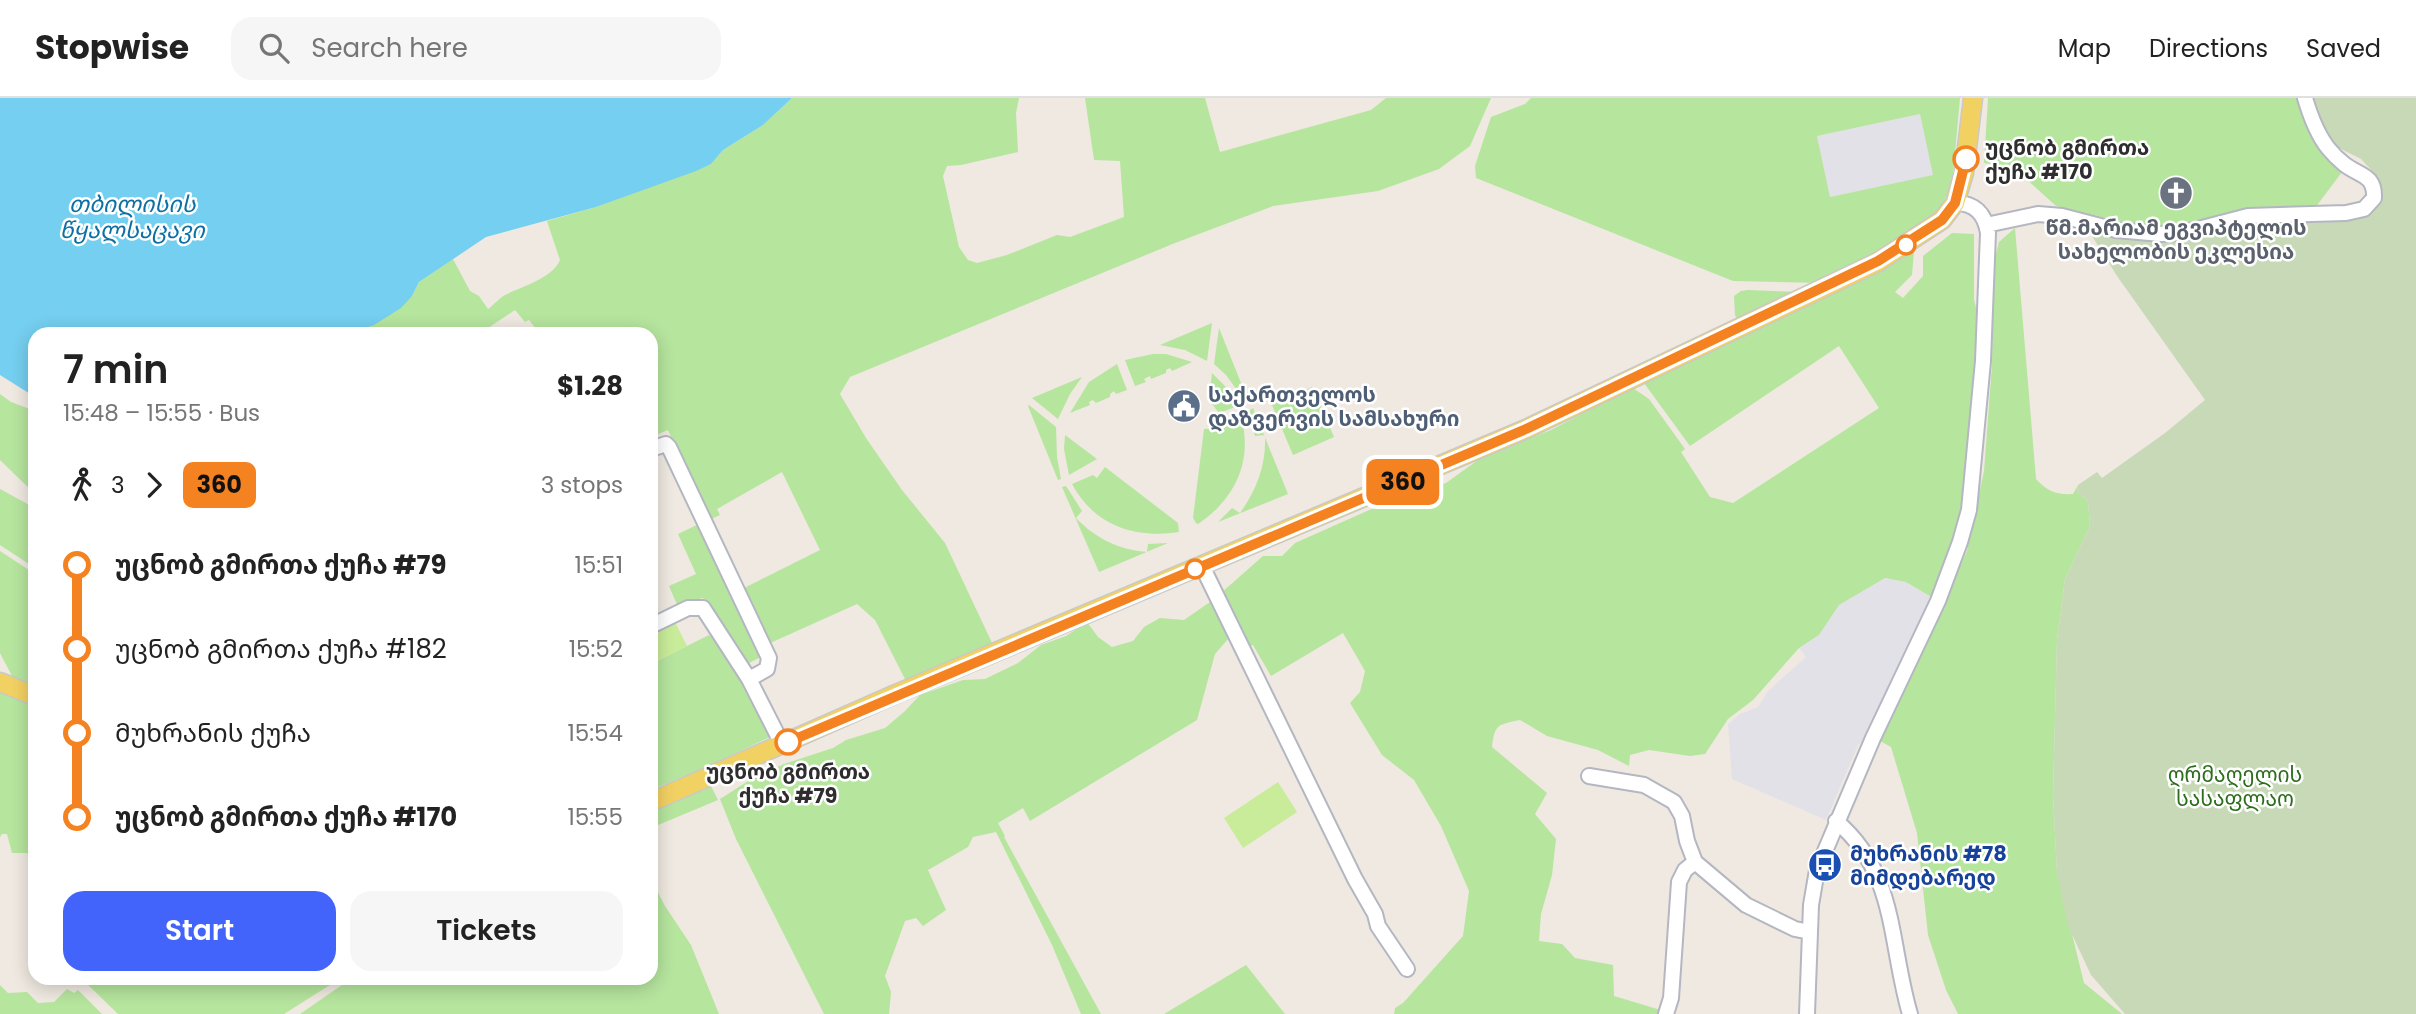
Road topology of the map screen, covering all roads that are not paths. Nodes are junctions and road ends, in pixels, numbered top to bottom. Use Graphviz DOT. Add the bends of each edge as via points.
graph roads {
  1 [pos="1973,98"];
  2 [pos="2305,98"];
  3 [pos="1955,203"];
  4 [pos="1986,225"];
  5 [pos="658,445"];
  6 [pos="1202,566"];
  7 [pos="658,623"];
  8 [pos="749,679"];
  9 [pos="0,682"];
  10 [pos="28,693"];
  11 [pos="782,744"];
  12 [pos="1589,776"];
  13 [pos="658,799"];
  14 [pos="1836,821"];
  15 [pos="1695,862"];
  16 [pos="1810,932"];
  17 [pos="1407,969"];
  18 [pos="1666,1014"];
  19 [pos="1807,1014"];
  20 [pos="1910,1014"];
  1 -- 3 [label="main road" via="1964,173"];
  2 -- 4 [label="street" via="2328,147 2375,188 2374,198 2364,209 2248,216 2161,234 2116,230 2050,215"];
  3 -- 4 [label="street" via="1976,208"];
  3 -- 6 [label="main road" via="1942,220 1898,250 1720,338 1526,429"];
  4 -- 14 [label="street" via="1983,361 1969,510 1938,601"];
  5 -- 8 [label="street" via="669,447 769,658 767,669"];
  6 -- 11 [label="main road"];
  6 -- 17 [label="street" via="1378,926"];
  7 -- 8 [label="street" via="694,606 703,608"];
  8 -- 11 [label="street"];
  9 -- 10 [label="main road"];
  11 -- 13 [label="main road"];
  12 -- 15 [label="street" via="1644,785 1674,802"];
  14 -- 16 [label="street" via="1817,870"];
  14 -- 20 [label="street" via="1869,858 1885,895"];
  15 -- 16 [label="street" via="1746,905"];
  15 -- 18 [label="street" via="1679,882"];
  16 -- 19 [label="street"];
}
